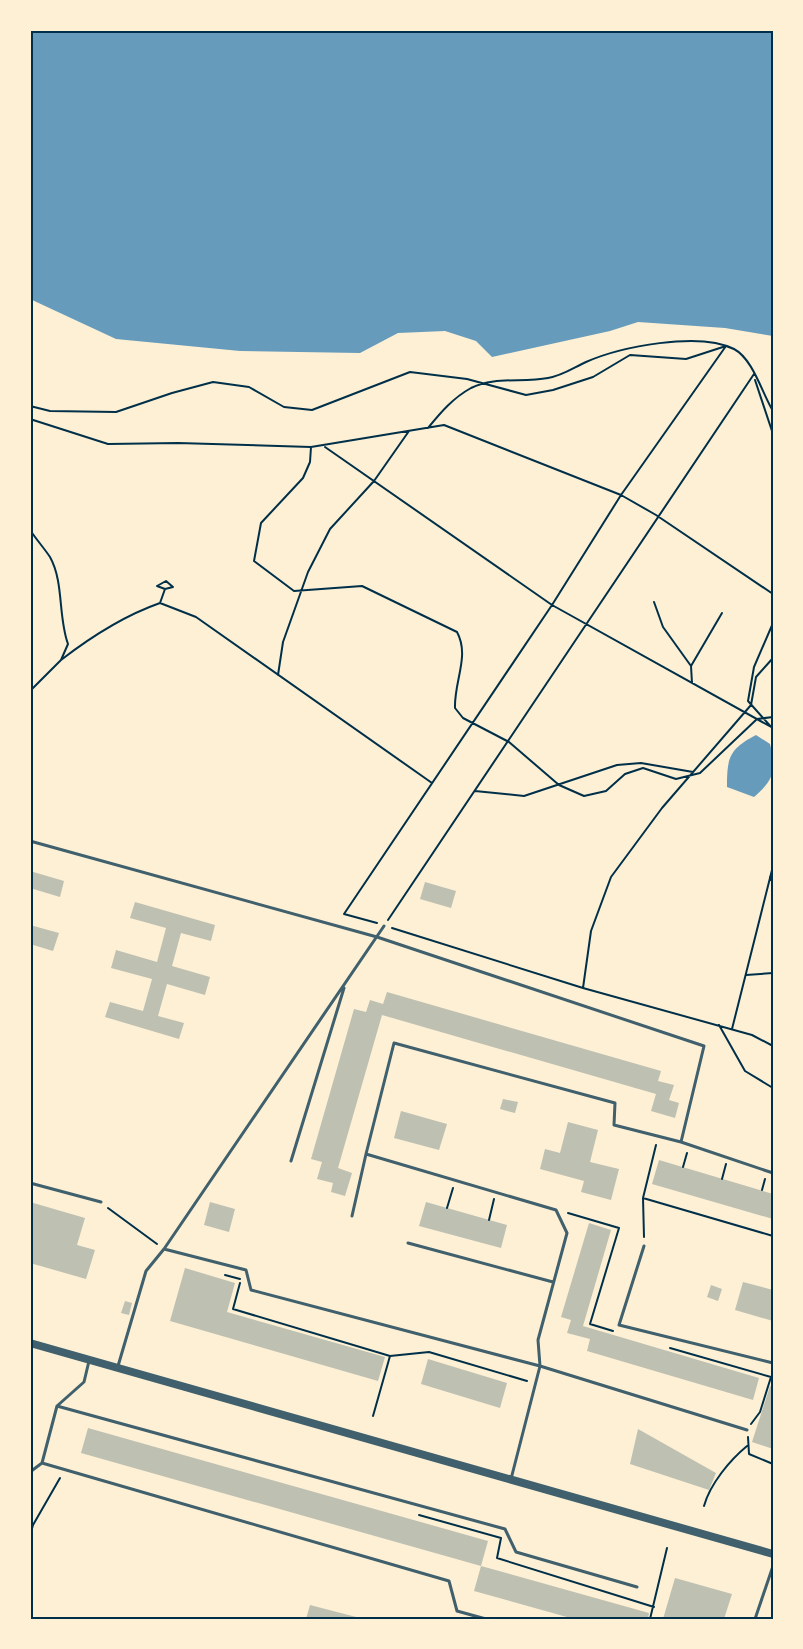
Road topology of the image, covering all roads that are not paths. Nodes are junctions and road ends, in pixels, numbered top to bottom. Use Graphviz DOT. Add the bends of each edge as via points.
graph roads {
  1 [pos="30,841"];
  2 [pos="384,926"];
  3 [pos="376,937"];
  4 [pos="345,983"];
  5 [pos="681,1142"];
  6 [pos="366,1154"];
  7 [pos="291,1161"];
  8 [pos="773,1173"];
  9 [pos="30,1183"];
  10 [pos="101,1202"];
  11 [pos="352,1216"];
  12 [pos="408,1243"];
  13 [pos="644,1246"];
  14 [pos="164,1249"];
  15 [pos="553,1282"];
  16 [pos="30,1343"];
  17 [pos="90,1360"];
  18 [pos="773,1363"];
  19 [pos="540,1366"];
  20 [pos="118,1367"];
  21 [pos="57,1406"];
  22 [pos="747,1430"];
  23 [pos="42,1463"];
  24 [pos="30,1472"];
  25 [pos="511,1479"];
  26 [pos="773,1554"];
  27 [pos="773,1566"];
  28 [pos="637,1587"];
  29 [pos="486,1619"];
  30 [pos="755,1619"];
  1 -- 3 [label="lane"];
  2 -- 3 [label="lane"];
  3 -- 4 [label="lane"];
  3 -- 5 [label="lane" via="704,1046"];
  4 -- 7 [label="lane"];
  4 -- 14 [label="lane"];
  5 -- 6 [label="lane" via="614,1125 615,1102 394,1043"];
  5 -- 8 [label="lane"];
  6 -- 11 [label="lane"];
  6 -- 15 [label="lane" via="556,1210 567,1233"];
  9 -- 10 [label="lane"];
  12 -- 15 [label="lane"];
  13 -- 18 [label="lane" via="619,1325"];
  14 -- 19 [label="lane" via="246,1270 251,1290"];
  14 -- 20 [label="lane" via="146,1271"];
  15 -- 19 [label="lane" via="538,1340"];
  16 -- 17 [label="street"];
  17 -- 20 [label="street"];
  17 -- 21 [label="lane" via="84,1382"];
  19 -- 22 [label="lane"];
  19 -- 25 [label="lane"];
  20 -- 25 [label="street"];
  21 -- 23 [label="lane"];
  21 -- 28 [label="lane" via="505,1530 516,1552"];
  23 -- 24 [label="lane"];
  23 -- 29 [label="lane" via="449,1581 457,1611"];
  25 -- 26 [label="street"];
  27 -- 30 [label="lane"];
}
